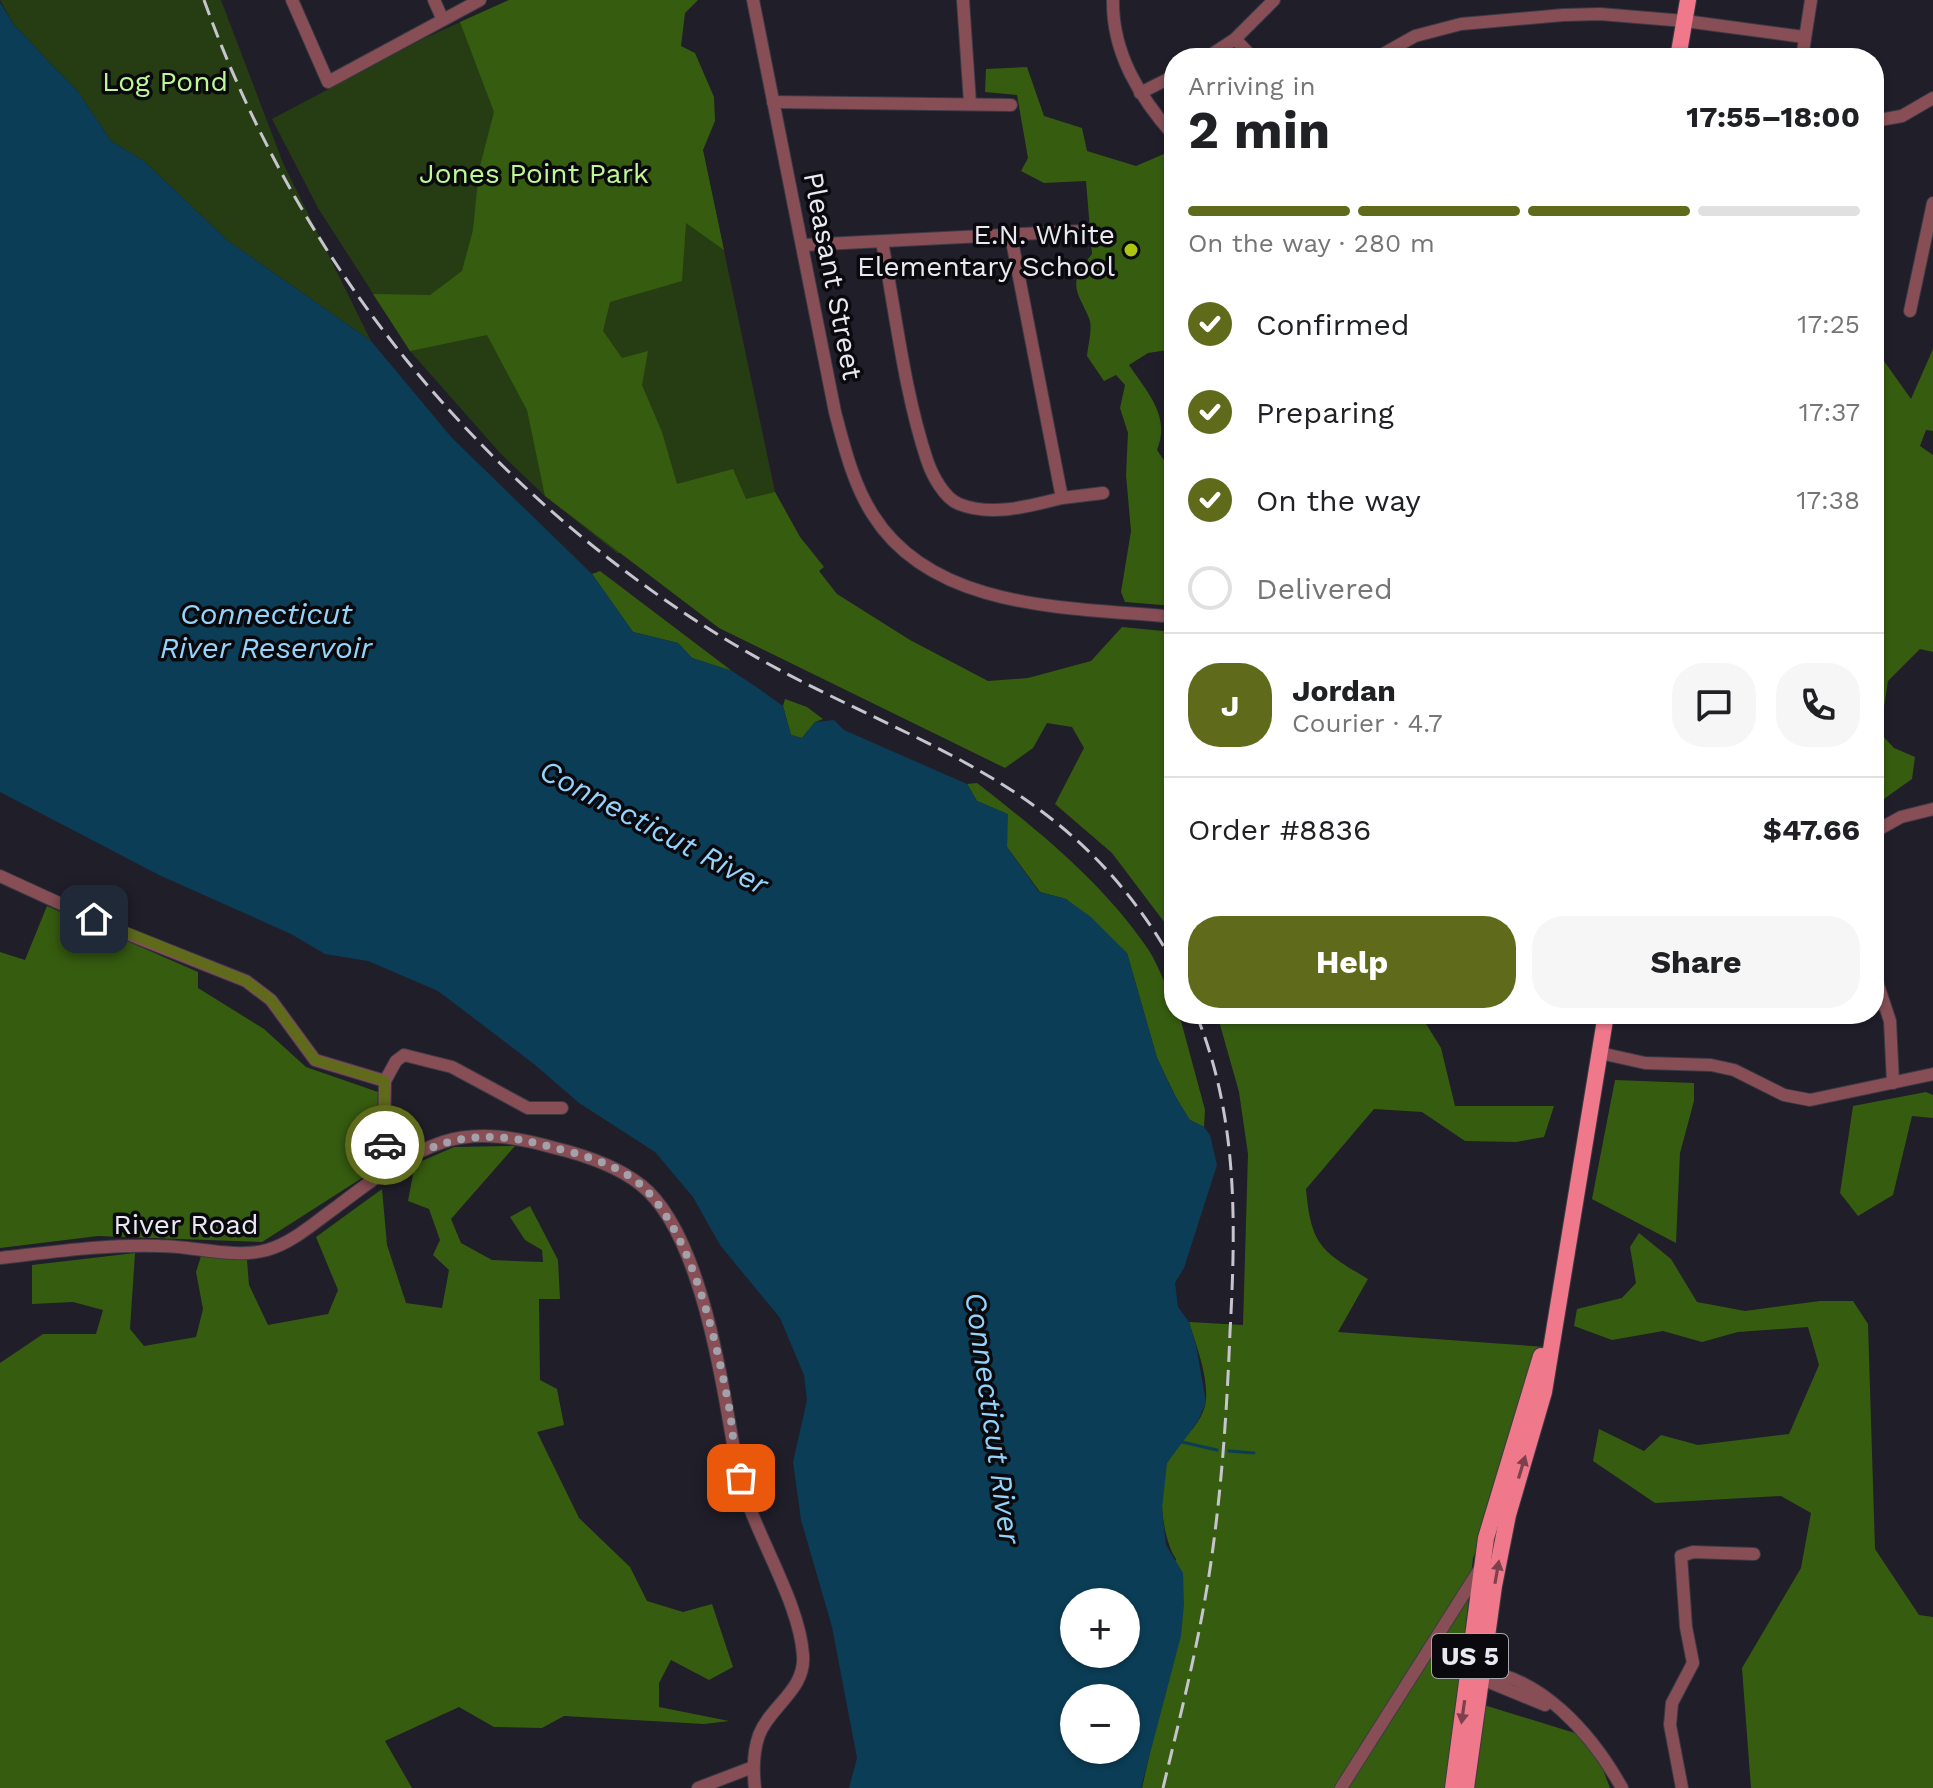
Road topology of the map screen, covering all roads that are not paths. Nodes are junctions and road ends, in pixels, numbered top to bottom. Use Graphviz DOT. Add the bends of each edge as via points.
graph roads {
  1 [pos="292,0"];
  2 [pos="434,0"];
  3 [pos="480,0"];
  4 [pos="753,0"];
  5 [pos="963,0"];
  6 [pos="1113,0"];
  7 [pos="1274,0"];
  8 [pos="1688,0"];
  9 [pos="1811,0"];
  10 [pos="442,18"];
  11 [pos="1685,21"];
  12 [pos="1804,37"];
  13 [pos="1235,39"];
  14 [pos="1221,48"];
  15 [pos="1244,48"];
  16 [pos="1394,48"];
  17 [pos="1680,48"];
  18 [pos="1803,48"];
  19 [pos="1164,81"];
  20 [pos="1140,93"];
  21 [pos="1933,98"];
  22 [pos="773,102"];
  23 [pos="970,103"];
  24 [pos="1011,105"];
  25 [pos="1884,119"];
  26 [pos="1164,123"];
  27 [pos="1933,203"];
  28 [pos="1081,231"];
  29 [pos="1011,236"];
  30 [pos="882,242"];
  31 [pos="804,245"];
  32 [pos="1910,311"];
  33 [pos="1103,493"];
  34 [pos="1062,498"];
  35 [pos="1164,616"];
  36 [pos="1933,809"];
  37 [pos="1884,826"];
  38 [pos="0,876"];
  39 [pos="1884,1003"];
  40 [pos="1604,1024"];
  41 [pos="1600,1053"];
  42 [pos="1931,1076"];
  43 [pos="385,1081"];
  44 [pos="1893,1083"];
  45 [pos="562,1108"];
  46 [pos="383,1174"];
  47 [pos="0,1258"];
  48 [pos="1557,1305"];
  49 [pos="1754,1554"];
  50 [pos="1483,1564"];
  51 [pos="1478,1674"];
  52 [pos="753,1767"];
  53 [pos="698,1788"];
  54 [pos="755,1788"];
  55 [pos="1341,1788"];
  56 [pos="1453,1788"];
  57 [pos="1466,1788"];
  58 [pos="1622,1788"];
  59 [pos="1682,1788"];
  1 -- 10 [label="street" via="328,82"];
  2 -- 10 [label="street"];
  3 -- 10 [label="street"];
  4 -- 22 [label="street, Pleasant Street"];
  5 -- 23 [label="street"];
  6 -- 20 [label="street" via="1122,55"];
  7 -- 13 [label="street"];
  8 -- 11 [label="main road"];
  9 -- 12 [label="street"];
  11 -- 12 [label="street"];
  11 -- 16 [label="street" via="1600,14 1461,24 1415,36"];
  11 -- 17 [label="main road"];
  12 -- 18 [label="street"];
  13 -- 14 [label="street"];
  13 -- 15 [label="street"];
  19 -- 20 [label="street"];
  20 -- 26 [label="street"];
  21 -- 25 [label="street" via="1902,116"];
  22 -- 23 [label="street"];
  22 -- 31 [label="street, Pleasant Street"];
  23 -- 24 [label="street"];
  27 -- 32 [label="street"];
  28 -- 29 [label="street"];
  29 -- 30 [label="street"];
  29 -- 34 [label="street"];
  30 -- 31 [label="street"];
  30 -- 34 [label="street" via="927,462 947,496 957,503 993,509"];
  31 -- 35 [label="street, Pleasant Street" via="848,460 873,515 904,550 949,580 982,592"];
  33 -- 34 [label="street"];
  36 -- 37 [label="street"];
  38 -- 43 [label="street" via="246,981 271,1000 315,1060"];
  39 -- 44 [label="street"];
  40 -- 41 [label="main road, US 5"];
  41 -- 44 [label="street" via="1645,1063 1734,1070 1784,1095 1810,1100"];
  41 -- 48 [label="main road, US 5"];
  42 -- 44 [label="street"];
  43 -- 45 [label="street" via="396,1061 417,1056 452,1067 528,1108"];
  43 -- 46 [label="street"];
  46 -- 47 [label="street, River Road" via="308,1230 268,1250 120,1246"];
  46 -- 52 [label="street, River Road" via="445,1141 483,1136 522,1139 610,1167 641,1185 662,1208 698,1290 717,1353 738,1469 797,1623 804,1657 794,1688 759,1735"];
  48 -- 50 [label="main road, US 5" via="1495,1504"];
  51 -- 48 [label="main road, US 5, one-way" via="1502,1543 1544,1392"];
  49 -- 59 [label="street" via="1681,1556 1693,1663 1672,1703 1670,1725"];
  50 -- 51 [label="main road, US 5"];
  50 -- 55 [label="street"];
  51 -- 56 [label="main road, US 5, one-way"];
  51 -- 57 [label="main road, US 5"];
  51 -- 58 [label="street" via="1568,1717 1602,1754"];
  52 -- 53 [label="street"];
  52 -- 54 [label="street, River Road"];
}
